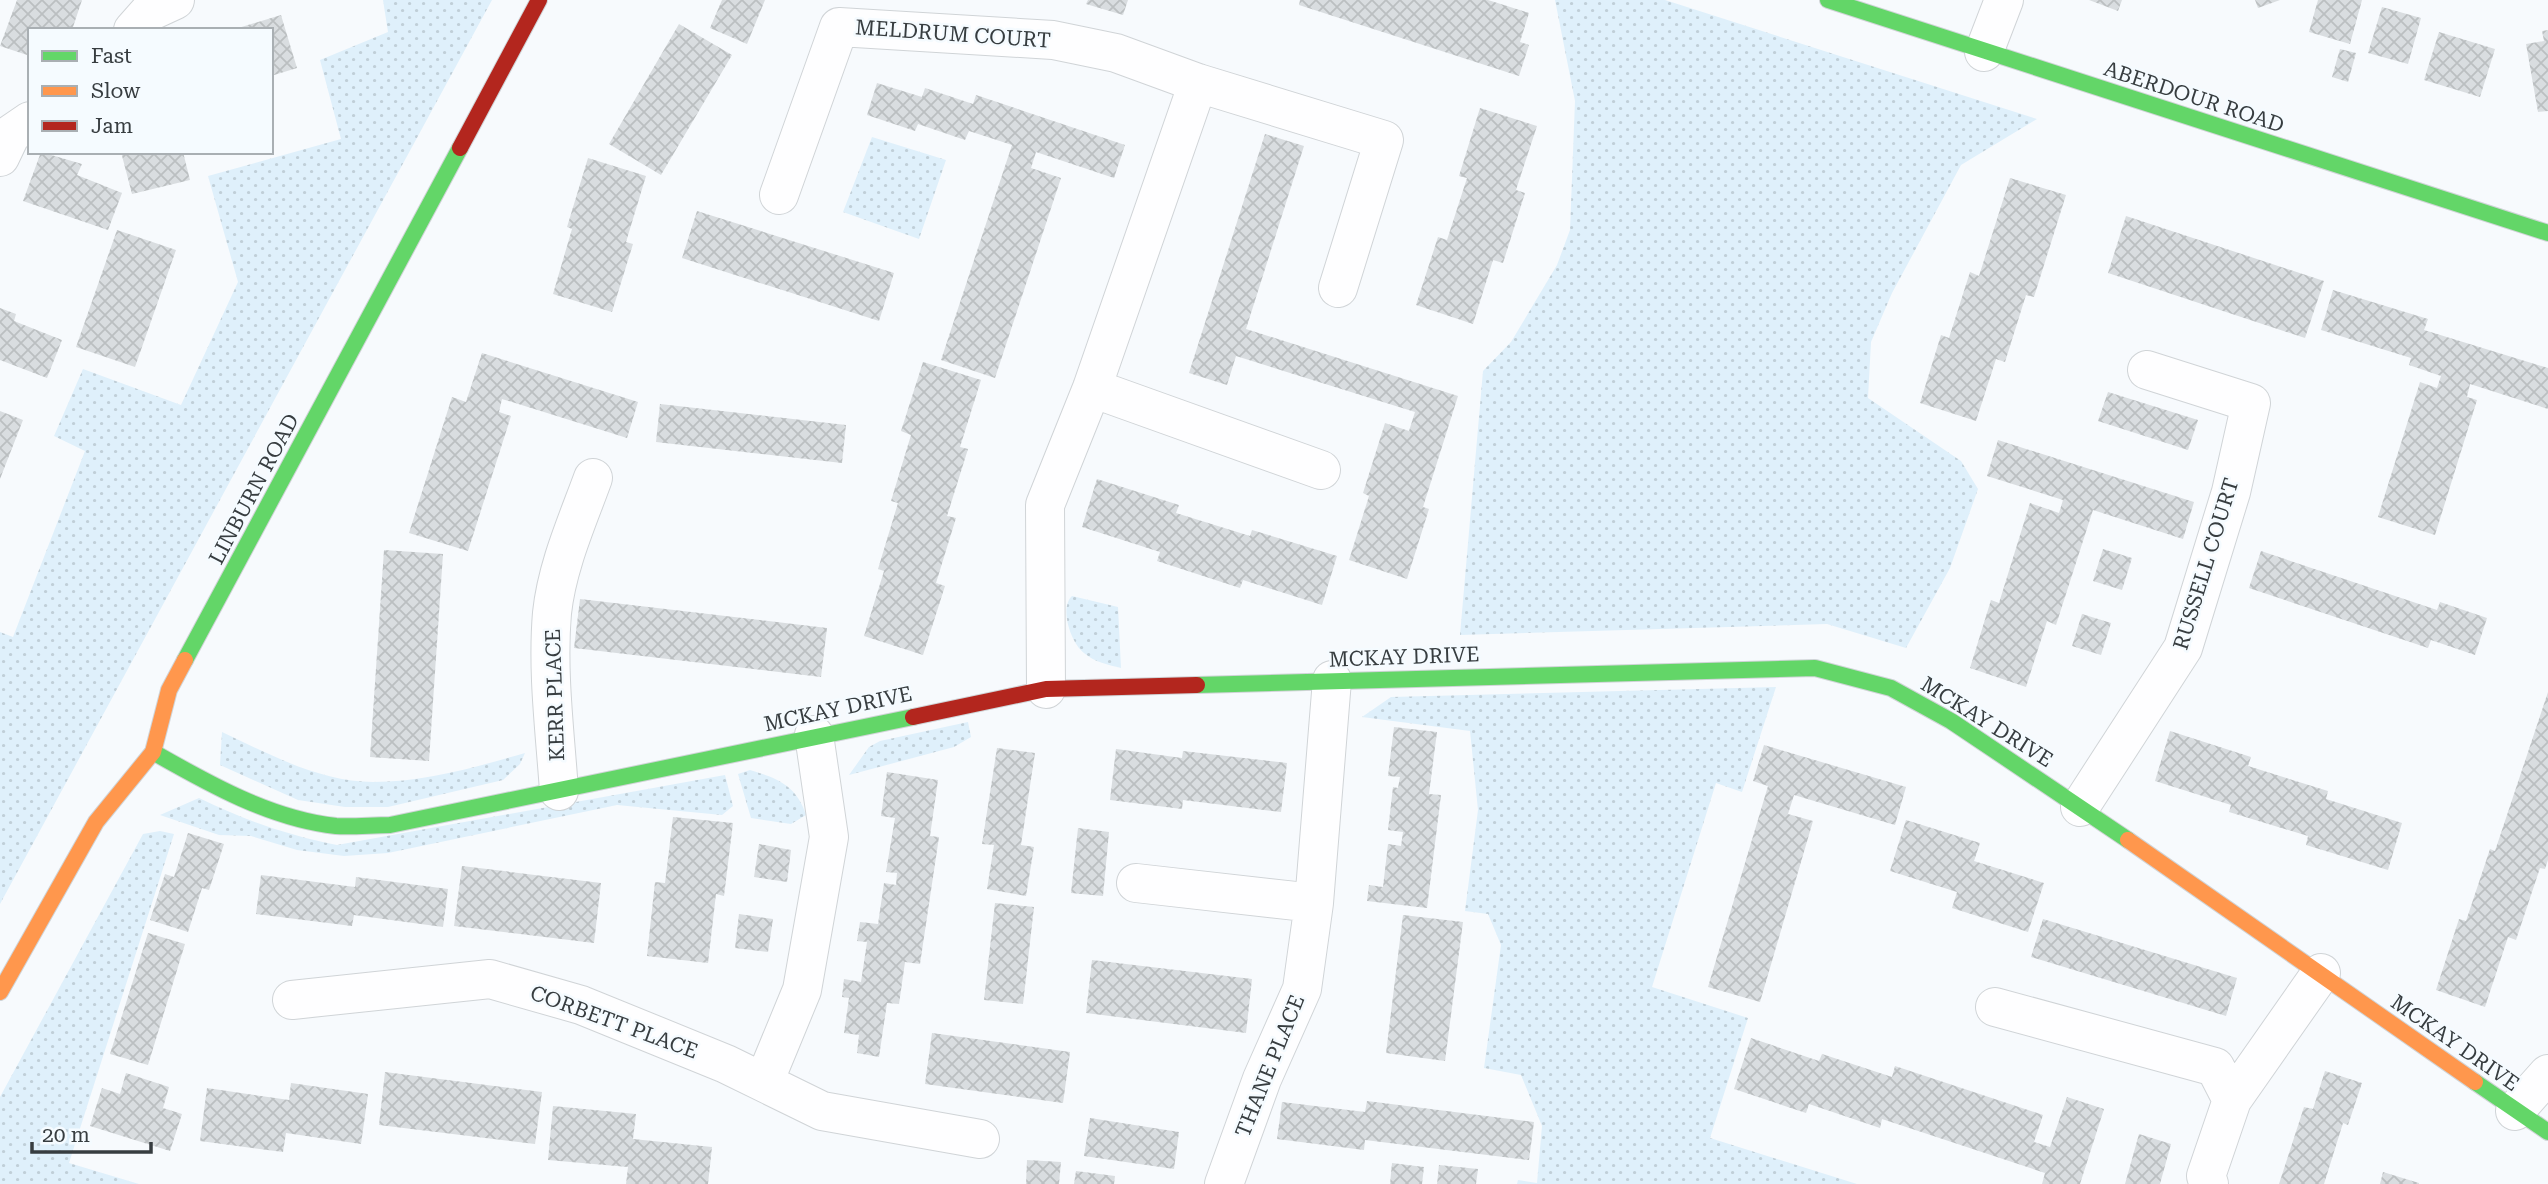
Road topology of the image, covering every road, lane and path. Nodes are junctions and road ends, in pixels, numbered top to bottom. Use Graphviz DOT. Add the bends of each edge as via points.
graph roads {
  1 [pos="175,0"];
  2 [pos="540,0"];
  3 [pos="1828,0"];
  4 [pos="2004,0"];
  5 [pos="135,28"];
  6 [pos="1984,51"];
  7 [pos="1198,83"];
  8 [pos="28,122"];
  9 [pos="0,157"];
  10 [pos="779,195"];
  11 [pos="2548,233"];
  12 [pos="1338,288"];
  13 [pos="2147,370"];
  14 [pos="1092,388"];
  15 [pos="1321,470"];
  16 [pos="593,478"];
  17 [pos="1332,680"];
  18 [pos="1046,689"];
  19 [pos="814,735"];
  20 [pos="153,752"];
  21 [pos="559,791"];
  22 [pos="2080,807"];
  23 [pos="1136,883"];
  24 [pos="1314,903"];
  25 [pos="2321,974"];
  26 [pos="0,992"];
  27 [pos="292,1000"];
  28 [pos="1994,1007"];
  29 [pos="2548,1074"];
  30 [pos="764,1082"];
  31 [pos="2232,1100"];
  32 [pos="2515,1111"];
  33 [pos="2548,1132"];
  34 [pos="980,1139"];
  35 [pos="1224,1184"];
  36 [pos="2208,1184"];
  1 -- 5 [label="street" via="149,12"];
  2 -- 20 [label="street, LINBURN ROAD" via="169,691"];
  3 -- 6 [label="street, ABERDOUR ROAD"];
  4 -- 6 [label="street"];
  6 -- 11 [label="street, ABERDOUR ROAD"];
  7 -- 10 [label="street, MELDRUM COURT" via="1116,53 1053,40 839,27"];
  7 -- 12 [label="street, MELDRUM COURT" via="1384,140"];
  7 -- 14 [label="street"];
  8 -- 9 [label="street" via="11,134"];
  13 -- 22 [label="street, RUSSELL COURT" via="2251,403 2231,492 2183,648"];
  14 -- 15 [label="street"];
  14 -- 18 [label="street" via="1045,505"];
  16 -- 21 [label="street, KERR PLACE" via="560,571 552,612"];
  17 -- 18 [label="street, MCKAY DRIVE"];
  17 -- 22 [label="street, MCKAY DRIVE" via="1815,668 1891,688 1951,721"];
  17 -- 24 [label="street, THANE PLACE"];
  18 -- 19 [label="street, MCKAY DRIVE"];
  19 -- 21 [label="street, MCKAY DRIVE"];
  19 -- 30 [label="street" via="829,837 802,990"];
  20 -- 21 [label="street, MCKAY DRIVE" via="275,812 333,825 390,825"];
  20 -- 26 [label="street, LINBURN ROAD" via="96,822"];
  22 -- 25 [label="street, MCKAY DRIVE"];
  23 -- 24 [label="street"];
  24 -- 35 [label="street, THANE PLACE" via="1302,989 1262,1079"];
  25 -- 31 [label="street"];
  25 -- 32 [label="street, MCKAY DRIVE"];
  27 -- 30 [label="street, CORBETT PLACE" via="489,979 581,1005"];
  28 -- 31 [label="street" via="2215,1067"];
  29 -- 32 [label="street"];
  30 -- 34 [label="street, CORBETT PLACE" via="821,1111"];
  31 -- 36 [label="street" via="2206,1176"];
  32 -- 33 [label="street, MCKAY DRIVE"];
}
